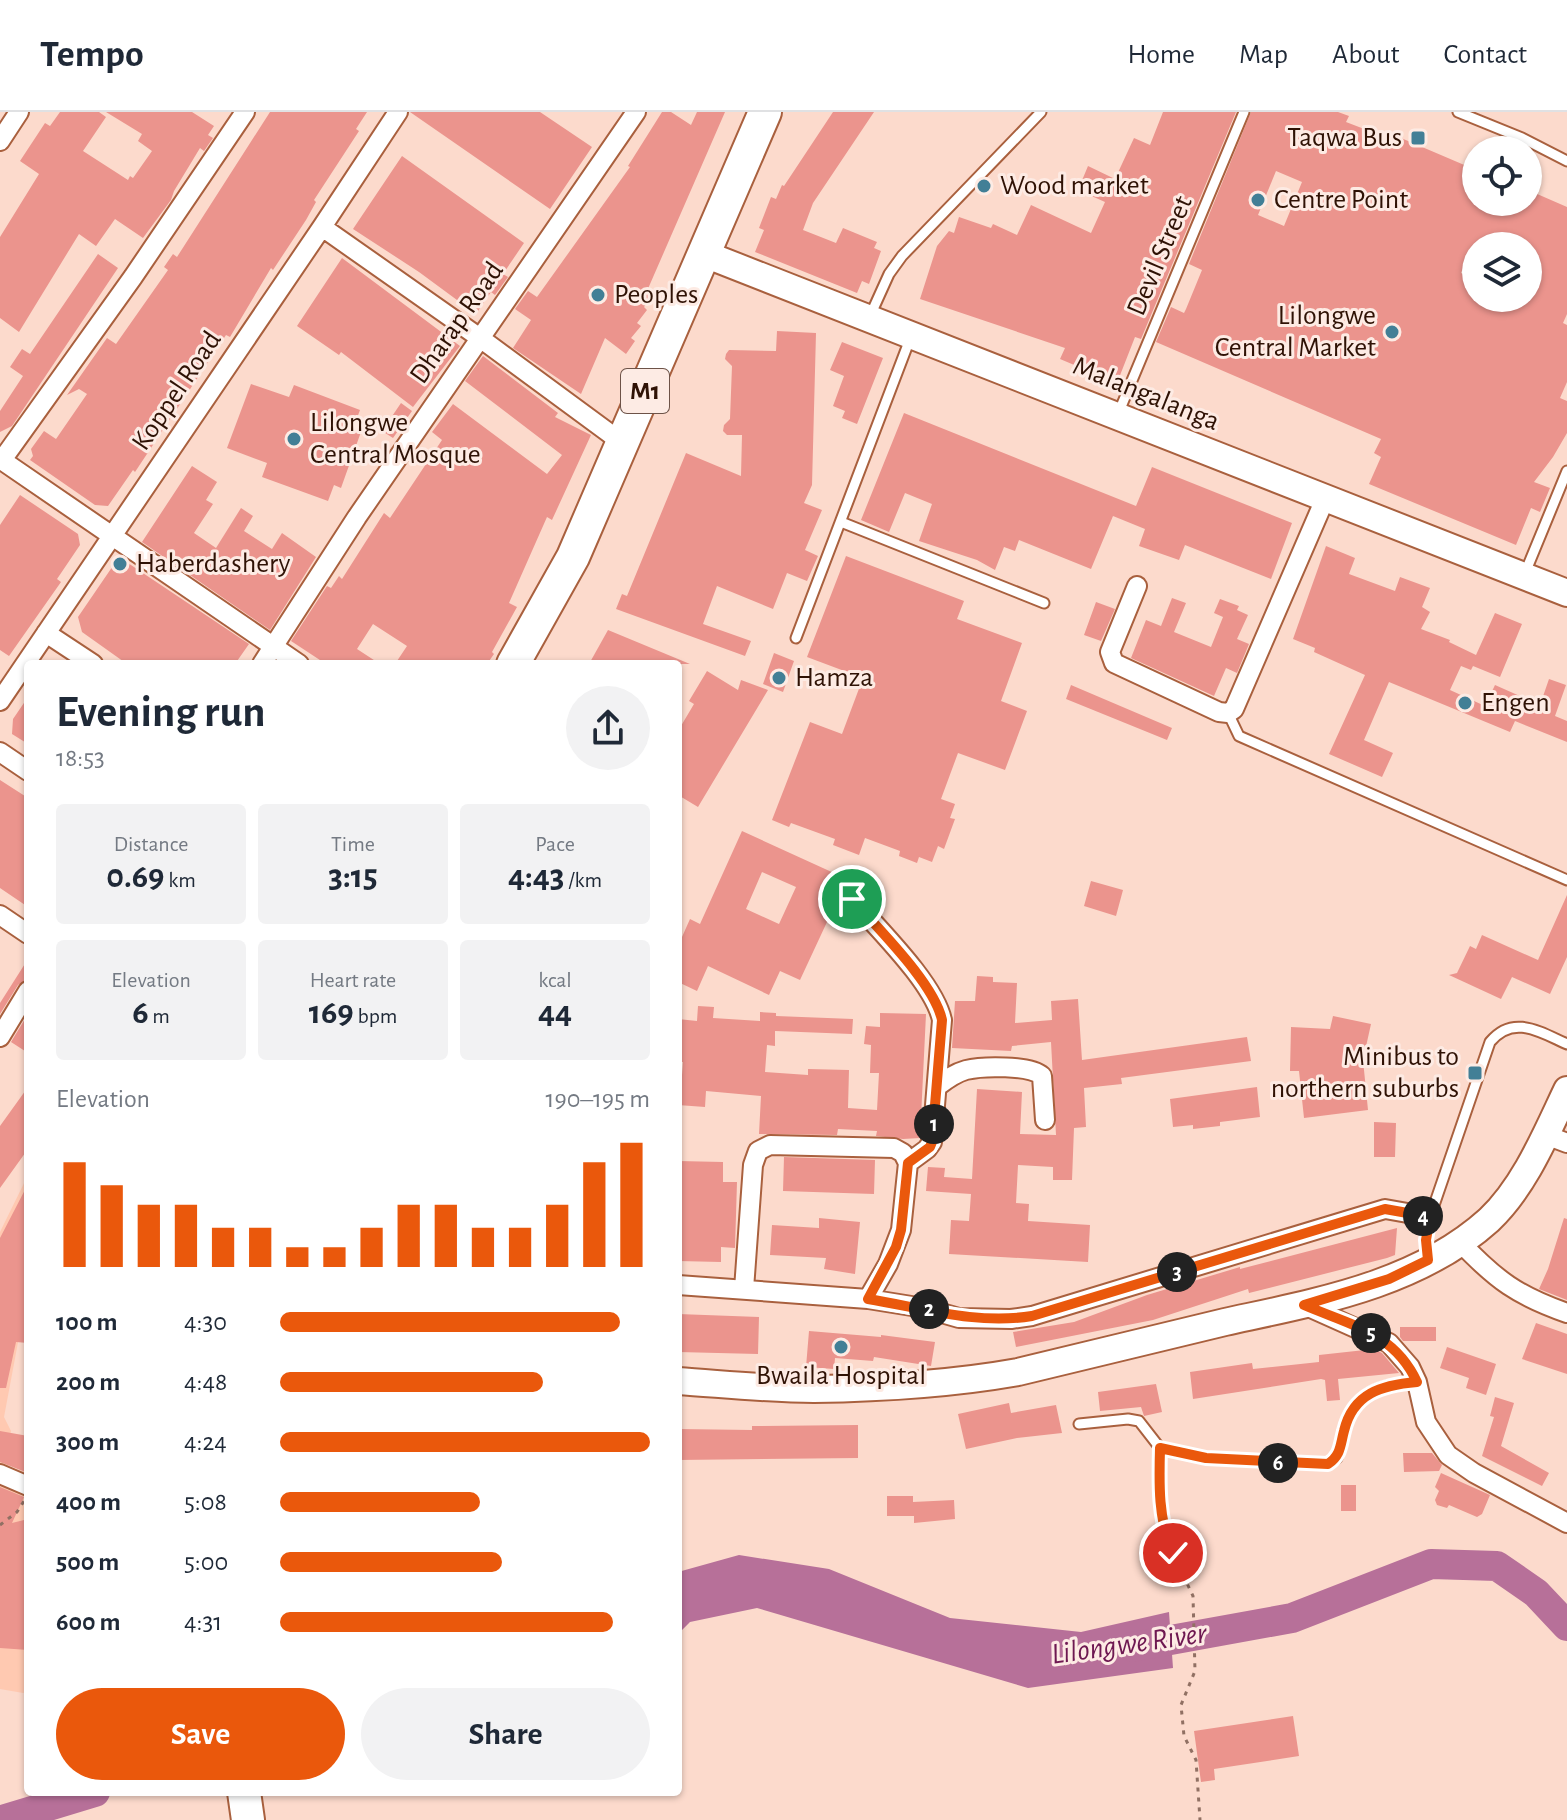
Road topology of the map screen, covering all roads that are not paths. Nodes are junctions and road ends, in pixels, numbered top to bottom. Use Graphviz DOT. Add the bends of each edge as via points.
graph roads {
  1 [pos="19,112"];
  2 [pos="245,112"];
  3 [pos="398,112"];
  4 [pos="636,112"];
  5 [pos="765,112"];
  6 [pos="1041,112"];
  7 [pos="1244,112"];
  8 [pos="1458,112"];
  9 [pos="0,141"];
  10 [pos="1567,161"];
  11 [pos="322,227"];
  12 [pos="702,253"];
  13 [pos="869,318"];
  14 [pos="911,336"];
  15 [pos="480,338"];
  16 [pos="1116,417"];
  17 [pos="624,444"];
  18 [pos="1,461"];
  19 [pos="1567,471"];
  20 [pos="1325,499"];
  21 [pos="841,522"];
  22 [pos="113,536"];
  23 [pos="1524,576"];
  24 [pos="1137,586"];
  25 [pos="1567,593"];
  26 [pos="1044,603"];
  27 [pos="46,633"];
  28 [pos="796,638"];
  29 [pos="273,647"];
  30 [pos="28,660"];
  31 [pos="87,660"];
  32 [pos="265,660"];
  33 [pos="293,660"];
  34 [pos="515,660"];
  35 [pos="24,666"];
  36 [pos="0,701"];
  37 [pos="1228,713"];
  38 [pos="0,752"];
  39 [pos="24,768"];
  40 [pos="1567,880"];
  41 [pos="852,899"];
  42 [pos="0,915"];
  43 [pos="24,931"];
  44 [pos="24,998"];
  45 [pos="0,1037"];
  46 [pos="1567,1044"];
  47 [pos="938,1086"];
  48 [pos="1567,1090"];
  49 [pos="1045,1120"];
  50 [pos="1556,1139"];
  51 [pos="908,1163"];
  52 [pos="1430,1217"];
  53 [pos="1460,1242"];
  54 [pos="1428,1260"];
  55 [pos="682,1285"];
  56 [pos="744,1289"];
  57 [pos="868,1299"];
  58 [pos="1304,1305"];
  59 [pos="1567,1313"];
  60 [pos="682,1381"];
  61 [pos="1417,1382"];
  62 [pos="1079,1424"];
  63 [pos="0,1474"];
  64 [pos="24,1484"];
  65 [pos="1567,1523"];
  66 [pos="245,1796"];
  67 [pos="248,1820"];
  1 -- 9 [label="street"];
  2 -- 18 [label="street"];
  3 -- 11 [label="street, Koppel Road"];
  4 -- 15 [label="street, Dharap Road"];
  5 -- 12 [label="highway, M1"];
  6 -- 13 [label="lane" via="902,256"];
  7 -- 16 [label="lane, Devil Street"];
  8 -- 10 [label="lane"];
  11 -- 15 [label="street"];
  11 -- 22 [label="street, Koppel Road"];
  12 -- 13 [label="street, Malangalanga"];
  12 -- 17 [label="highway, M1"];
  13 -- 14 [label="street, Malangalanga"];
  14 -- 16 [label="street, Malangalanga"];
  14 -- 21 [label="lane"];
  15 -- 17 [label="street"];
  15 -- 29 [label="street, Dharap Road"];
  16 -- 20 [label="street, Malangalanga"];
  17 -- 34 [label="highway, M1" via="573,557"];
  18 -- 22 [label="street"];
  19 -- 23 [label="lane"];
  20 -- 23 [label="street, Malangalanga"];
  20 -- 37 [label="street"];
  21 -- 26 [label="lane"];
  21 -- 28 [label="lane"];
  22 -- 27 [label="street, Koppel Road"];
  22 -- 29 [label="street"];
  23 -- 25 [label="street, Malangalanga"];
  24 -- 37 [label="street" via="1110,652 1114,663"];
  27 -- 30 [label="street, Koppel Road"];
  27 -- 31 [label="street"];
  29 -- 32 [label="street, Dharap Road"];
  29 -- 33 [label="street"];
  35 -- 36 [label="street, Koppel Road"];
  37 -- 40 [label="lane" via="1239,736"];
  38 -- 39 [label="street"];
  41 -- 47 [label="street" via="910,965 939,1010"];
  42 -- 43 [label="street"];
  44 -- 45 [label="street"];
  46 -- 52 [label="lane" via="1521,1027 1498,1033 1490,1042"];
  47 -- 49 [label="street" via="979,1068 1033,1070 1042,1076"];
  47 -- 51 [label="street" via="932,1142"];
  48 -- 50 [label="street"];
  50 -- 53 [label="street" via="1490,1218"];
  51 -- 56 [label="street" via="894,1148 770,1145 758,1151"];
  51 -- 57 [label="street" via="901,1230"];
  52 -- 54 [label="lane"];
  52 -- 57 [label="street" via="1385,1209 1032,1316 959,1318"];
  53 -- 54 [label="street"];
  53 -- 59 [label="street" via="1490,1273 1531,1300"];
  54 -- 58 [label="street" via="1389,1279"];
  55 -- 56 [label="street"];
  56 -- 57 [label="street"];
  58 -- 60 [label="street" via="981,1379 812,1389"];
  58 -- 61 [label="street" via="1389,1343"];
  61 -- 62 [label="lane" via="1369,1392 1354,1406 1337,1458 1328,1464 1206,1458 1160,1448 1139,1421"];
  61 -- 65 [label="street" via="1426,1422 1448,1455"];
  63 -- 64 [label="street"];
  66 -- 67 [label="highway"];
}
